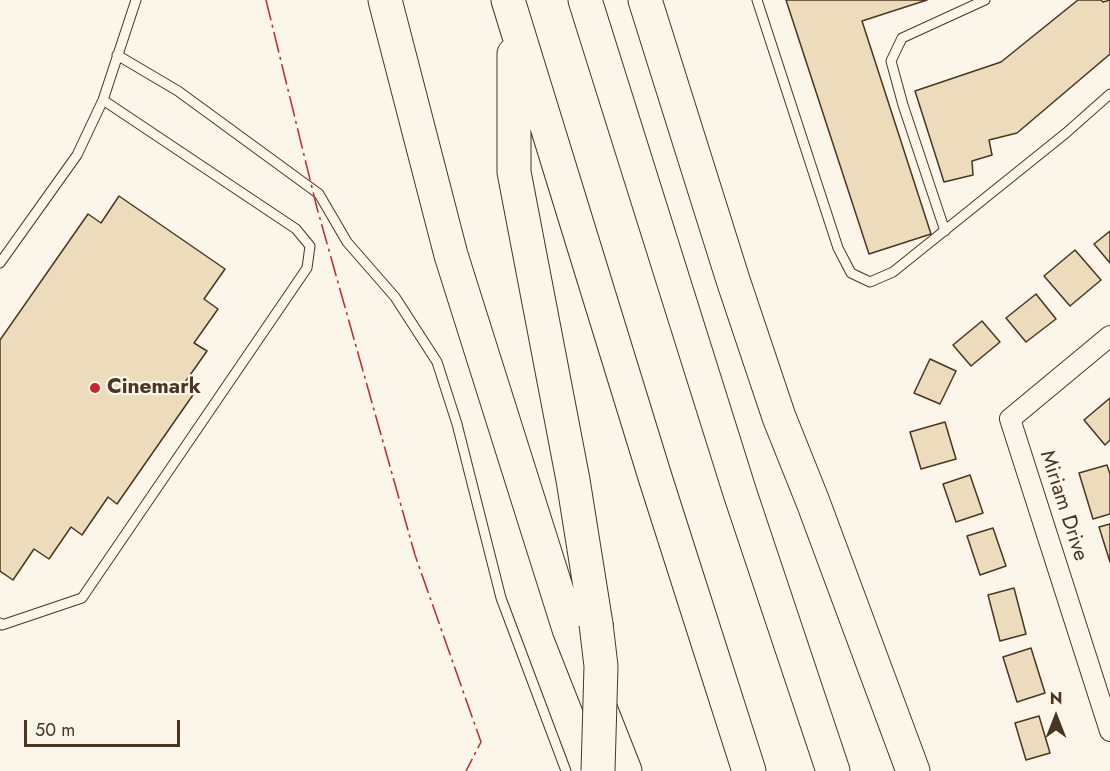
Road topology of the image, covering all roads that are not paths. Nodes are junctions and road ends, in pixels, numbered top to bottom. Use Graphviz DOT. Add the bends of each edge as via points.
graph roads {
  1 [pos="136,0"];
  2 [pos="385,0"];
  3 [pos="585,0"];
  4 [pos="645,0"];
  5 [pos="757,0"];
  6 [pos="985,0"];
  7 [pos="511,10"];
  8 [pos="117,55"];
  9 [pos="1110,94"];
  10 [pos="103,100"];
  11 [pos="945,231"];
  12 [pos="0,262"];
  13 [pos="1110,336"];
  14 [pos="1,625"];
  15 [pos="1110,731"];
  16 [pos="566,771"];
  17 [pos="598,771"];
  18 [pos="625,771"];
  19 [pos="749,771"];
  20 [pos="832,771"];
  21 [pos="913,771"];
  1 -- 8 [label="lane"];
  2 -- 18 [label="highway" via="451,255 515,462 569,629"];
  3 -- 20 [label="highway"];
  4 -- 21 [label="highway" via="779,417"];
  5 -- 11 [label="lane" via="838,248 851,273 870,282 893,272"];
  6 -- 11 [label="lane" via="902,38 891,61"];
  7 -- 17 [label="highway, bridge" via="514,171 573,480 596,624 601,666"];
  7 -- 19 [label="highway"];
  8 -- 10 [label="lane"];
  8 -- 16 [label="lane" via="178,91 320,194 347,242 395,297 437,362 457,424 501,598"];
  9 -- 11 [label="lane"];
  10 -- 12 [label="lane" via="77,155"];
  10 -- 14 [label="lane" via="296,229 310,246 307,268 82,598"];
  13 -- 15 [label="street, Miriam Drive" via="1010,419"];
}
